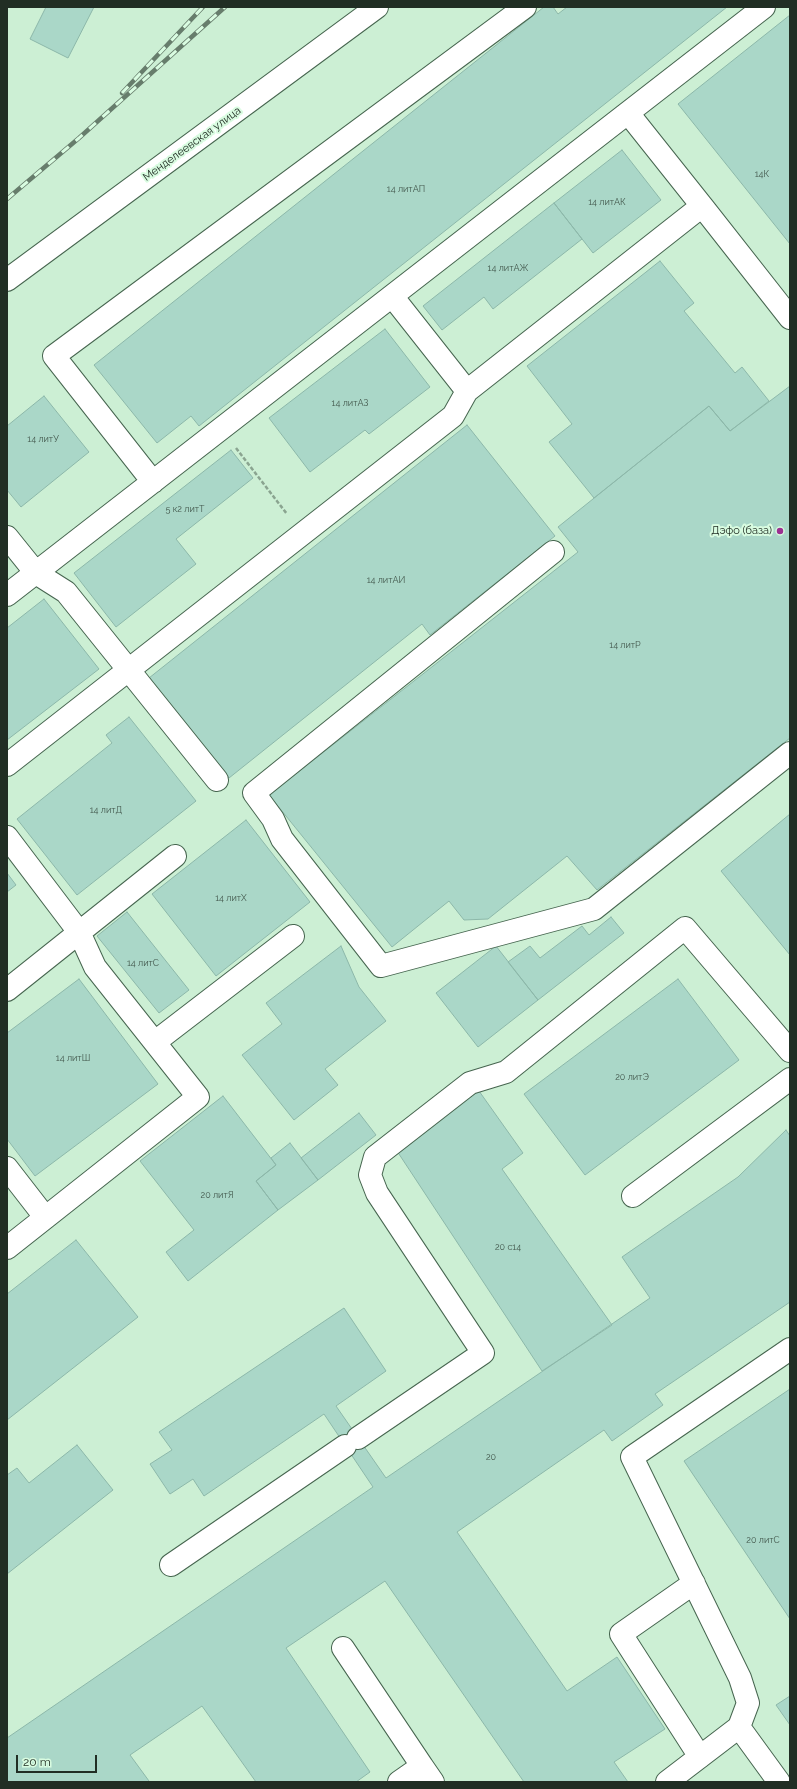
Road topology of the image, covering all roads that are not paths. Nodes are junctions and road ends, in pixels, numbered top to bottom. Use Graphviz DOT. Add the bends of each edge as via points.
graph roads {
  1 [pos="377,7"];
  2 [pos="525,7"];
  3 [pos="764,7"];
  4 [pos="628,112"];
  5 [pos="702,206"];
  6 [pos="7,280"];
  7 [pos="392,296"];
  8 [pos="790,318"];
  9 [pos="467,391"];
  10 [pos="152,482"];
  11 [pos="7,537"];
  12 [pos="553,552"];
  13 [pos="36,573"];
  14 [pos="7,595"];
  15 [pos="129,670"];
  16 [pos="790,753"];
  17 [pos="7,765"];
  18 [pos="217,780"];
  19 [pos="7,837"];
  20 [pos="175,856"];
  21 [pos="79,932"];
  22 [pos="293,936"];
  23 [pos="7,990"];
  24 [pos="154,1042"];
  25 [pos="790,1051"];
  26 [pos="790,1078"];
  27 [pos="7,1168"];
  28 [pos="633,1196"];
  29 [pos="45,1217"];
  30 [pos="7,1248"];
  31 [pos="790,1350"];
  32 [pos="171,1565"];
  33 [pos="694,1583"];
  34 [pos="343,1648"];
  35 [pos="740,1727"];
  36 [pos="700,1757"];
  37 [pos="428,1774"];
  38 [pos="399,1782"];
  39 [pos="667,1782"];
  40 [pos="779,1782"];
  1 -- 6 [label="street, Менделеевская улица"];
  2 -- 10 [label="street" via="54,356"];
  3 -- 4 [label="street"];
  4 -- 5 [label="street"];
  4 -- 7 [label="street"];
  5 -- 8 [label="street"];
  5 -- 9 [label="street"];
  7 -- 9 [label="street"];
  7 -- 10 [label="street"];
  9 -- 15 [label="street" via="453,416"];
  10 -- 13 [label="street"];
  11 -- 13 [label="street"];
  12 -- 16 [label="street" via="254,793 273,818 282,839 380,966 594,909"];
  13 -- 14 [label="street"];
  13 -- 15 [label="street" via="66,592"];
  15 -- 17 [label="street"];
  15 -- 18 [label="street"];
  19 -- 21 [label="street"];
  20 -- 21 [label="street"];
  21 -- 23 [label="street"];
  21 -- 24 [label="street" via="95,967"];
  22 -- 24 [label="street"];
  24 -- 29 [label="street" via="198,1097"];
  25 -- 32 [label="street" via="685,928 506,1072 470,1083 374,1157 370,1174 377,1193 483,1353"];
  26 -- 28 [label="street"];
  27 -- 29 [label="street"];
  29 -- 30 [label="street"];
  31 -- 33 [label="street" via="632,1457"];
  33 -- 35 [label="street" via="740,1678 748,1703"];
  33 -- 36 [label="street" via="620,1634"];
  34 -- 37 [label="street"];
  35 -- 36 [label="street"];
  35 -- 40 [label="street"];
  36 -- 39 [label="street"];
  37 -- 38 [label="street"];
}
